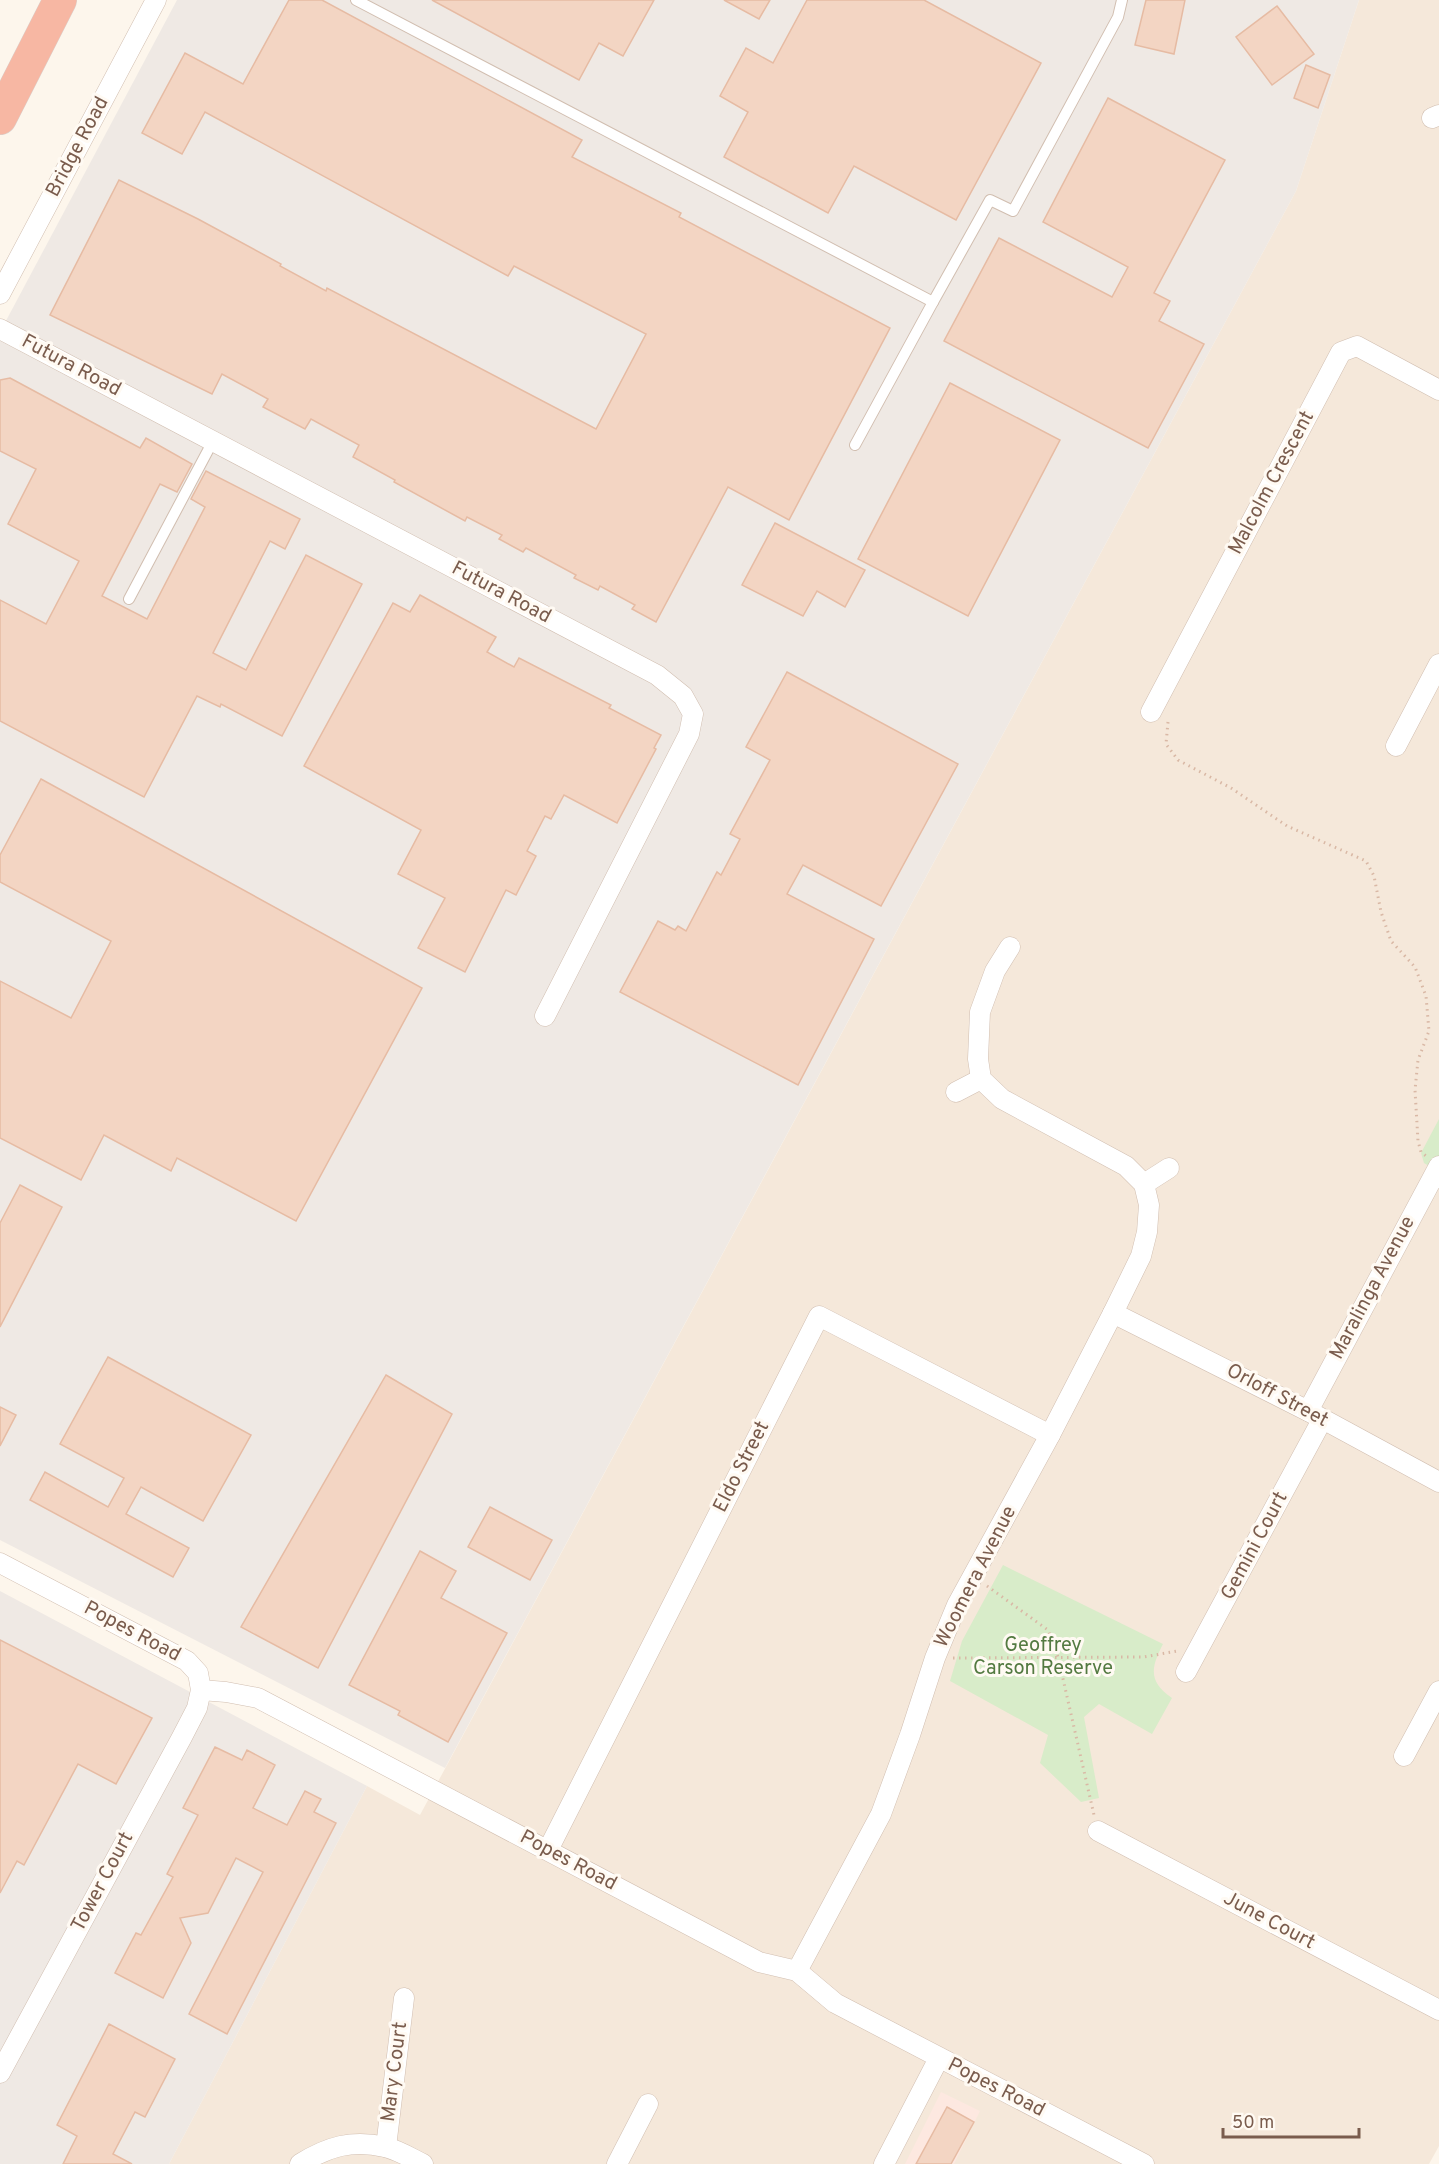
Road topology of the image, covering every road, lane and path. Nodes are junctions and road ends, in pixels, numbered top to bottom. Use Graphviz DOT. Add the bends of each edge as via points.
graph roads {
  1 [pos="60,0"];
  2 [pos="156,0"];
  3 [pos="356,0"];
  4 [pos="1122,0"];
  5 [pos="0,118"];
  6 [pos="0,294"];
  7 [pos="933,302"];
  8 [pos="0,329"];
  9 [pos="1439,390"];
  10 [pos="213,441"];
  11 [pos="855,445"];
  12 [pos="129,599"];
  13 [pos="1439,664"];
  14 [pos="1153,708"];
  15 [pos="1396,746"];
  16 [pos="1010,947"];
  17 [pos="545,1016"];
  18 [pos="981,1079"];
  19 [pos="956,1092"];
  20 [pos="1439,1166"];
  21 [pos="1169,1168"];
  22 [pos="1144,1184"];
  23 [pos="1113,1312"];
  24 [pos="1315,1416"];
  25 [pos="1050,1435"];
  26 [pos="1439,1482"];
  27 [pos="0,1563"];
  28 [pos="972,1575"];
  29 [pos="1200,1648"];
  30 [pos="1058,1657"];
  31 [pos="935,1658"];
  32 [pos="1186,1672"];
  33 [pos="201,1690"];
  34 [pos="1439,1691"];
  35 [pos="1404,1756"];
  36 [pos="1098,1831"];
  37 [pos="548,1850"];
  38 [pos="796,1971"];
  39 [pos="404,1998"];
  40 [pos="1439,2010"];
  41 [pos="939,2058"];
  42 [pos="0,2073"];
  43 [pos="648,2104"];
  44 [pos="386,2147"];
  45 [pos="300,2164"];
  46 [pos="423,2164"];
  47 [pos="617,2164"];
  48 [pos="884,2164"];
  49 [pos="1144,2164"];
  1 -- 5 [label="highway"];
  2 -- 6 [label="street, Bridge Road"];
  3 -- 7 [label="lane"];
  4 -- 7 [label="lane" via="1118,17 1013,211 990,200"];
  7 -- 11 [label="lane"];
  8 -- 10 [label="street, Futura Road"];
  9 -- 14 [label="street, Malcolm Crescent" via="1357,346 1341,352"];
  10 -- 12 [label="lane"];
  10 -- 17 [label="street, Futura Road" via="657,675 683,696 693,714 689,734"];
  13 -- 15 [label="street"];
  14 -- 20 [label="path" via="1168,721 1166,744 1178,760 1231,788 1287,826 1366,861 1374,876 1391,940 1415,967 1426,996 1429,1031 1418,1060 1414,1090 1421,1152"];
  16 -- 18 [label="street" via="995,971 980,1012"];
  18 -- 19 [label="street"];
  18 -- 22 [label="street" via="1002,1099 1126,1166"];
  20 -- 24 [label="street, Maralinga Avenue"];
  21 -- 22 [label="street"];
  22 -- 23 [label="street, Woomera Avenue" via="1149,1205 1141,1256"];
  23 -- 24 [label="street, Orloff Street"];
  23 -- 25 [label="street, Woomera Avenue"];
  24 -- 26 [label="street, Orloff Street"];
  24 -- 29 [label="street, Gemini Court"];
  25 -- 28 [label="street, Woomera Avenue"];
  25 -- 37 [label="street, Eldo Street" via="819,1316"];
  27 -- 33 [label="street, Popes Road" via="187,1661 198,1673"];
  28 -- 30 [label="path" via="1048,1630"];
  28 -- 31 [label="street, Woomera Avenue"];
  29 -- 30 [label="path" via="1144,1657"];
  29 -- 32 [label="street, Gemini Court"];
  30 -- 31 [label="path"];
  30 -- 36 [label="path"];
  31 -- 38 [label="street, Woomera Avenue" via="880,1814"];
  33 -- 37 [label="street, Popes Road" via="258,1698"];
  33 -- 42 [label="street, Tower Court" via="197,1708 182,1737"];
  34 -- 35 [label="street"];
  36 -- 40 [label="street, June Court"];
  37 -- 38 [label="street, Popes Road" via="759,1962"];
  38 -- 41 [label="street, Popes Road" via="835,2003"];
  39 -- 44 [label="street, Mary Court"];
  41 -- 48 [label="street"];
  41 -- 49 [label="street, Popes Road"];
  43 -- 47 [label="street"];
  44 -- 45 [label="street" via="332,2147"];
  44 -- 46 [label="street"];
}
